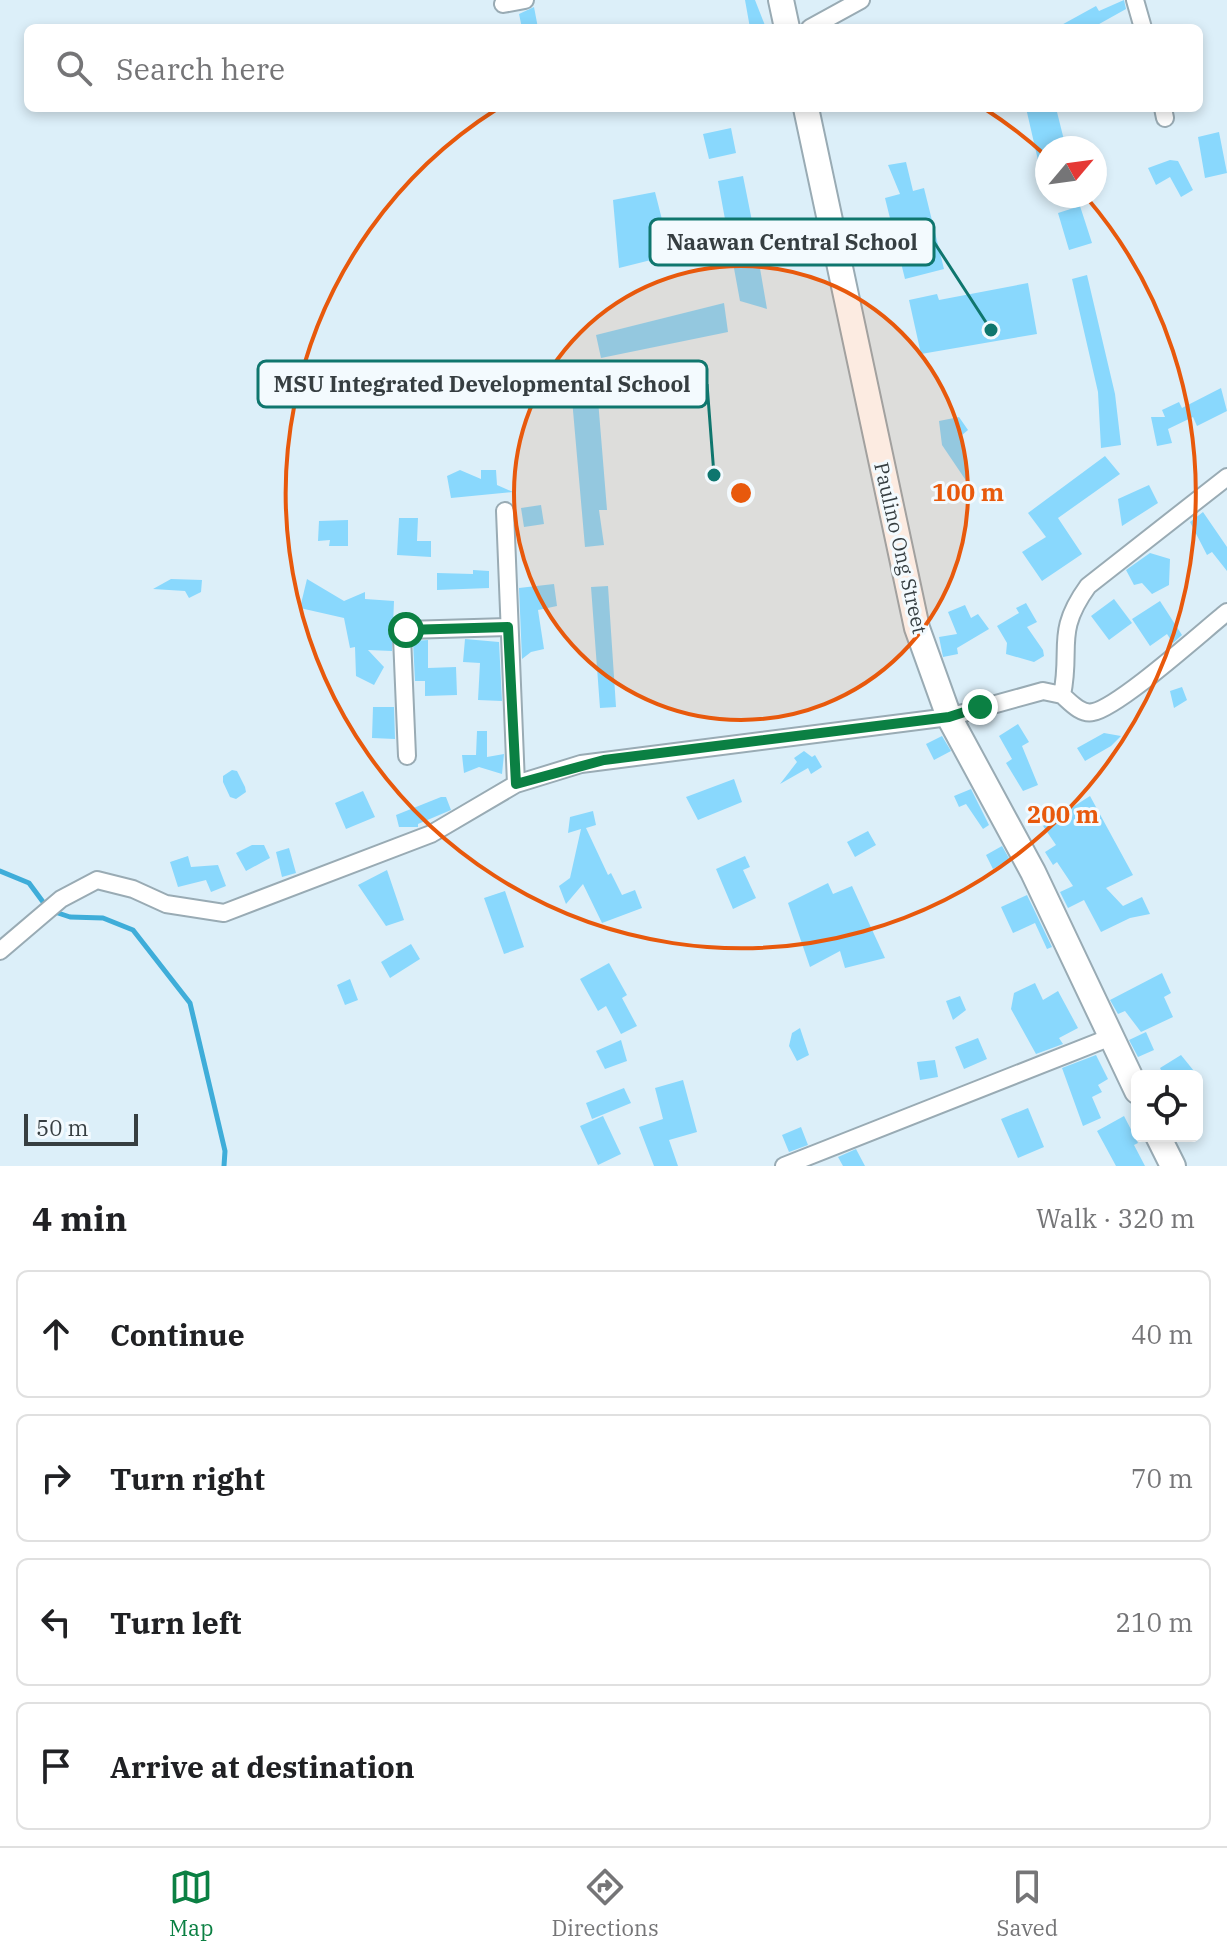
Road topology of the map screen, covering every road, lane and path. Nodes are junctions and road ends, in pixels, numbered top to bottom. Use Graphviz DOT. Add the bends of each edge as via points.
graph roads {
  1 [pos="525,0"];
  2 [pos="781,0"];
  3 [pos="861,0"];
  4 [pos="1135,0"];
  5 [pos="503,4"];
  6 [pos="786,24"];
  7 [pos="817,24"];
  8 [pos="1142,24"];
  9 [pos="807,112"];
  10 [pos="1227,477"];
  11 [pos="505,511"];
  12 [pos="1227,612"];
  13 [pos="508,627"];
  14 [pos="1062,695"];
  15 [pos="949,717"];
  16 [pos="407,756"];
  17 [pos="516,784"];
  18 [pos="0,951"];
  19 [pos="1111,1037"];
  20 [pos="1131,1079"];
  21 [pos="1161,1142"];
  22 [pos="784,1166"];
  23 [pos="1173,1166"];
  1 -- 5 [label="street"];
  2 -- 6 [label="street"];
  3 -- 7 [label="street"];
  4 -- 8 [label="street"];
  9 -- 15 [label="street, Paulino Ong Street" via="917,628"];
  10 -- 14 [label="street" via="1088,586 1064,629"];
  11 -- 13 [label="street"];
  12 -- 14 [label="street" via="1097,711 1081,711"];
  13 -- 16 [label="street" via="406,630 402,637"];
  13 -- 17 [label="street"];
  14 -- 15 [label="street" via="1025,694"];
  15 -- 17 [label="street" via="593,762"];
  15 -- 19 [label="street, Paulino Ong Street" via="1033,872"];
  17 -- 18 [label="street" via="431,834 224,913 166,904 97,880 36,917"];
  19 -- 20 [label="street, Paulino Ong Street"];
  19 -- 22 [label="street"];
  21 -- 23 [label="street"];
}
